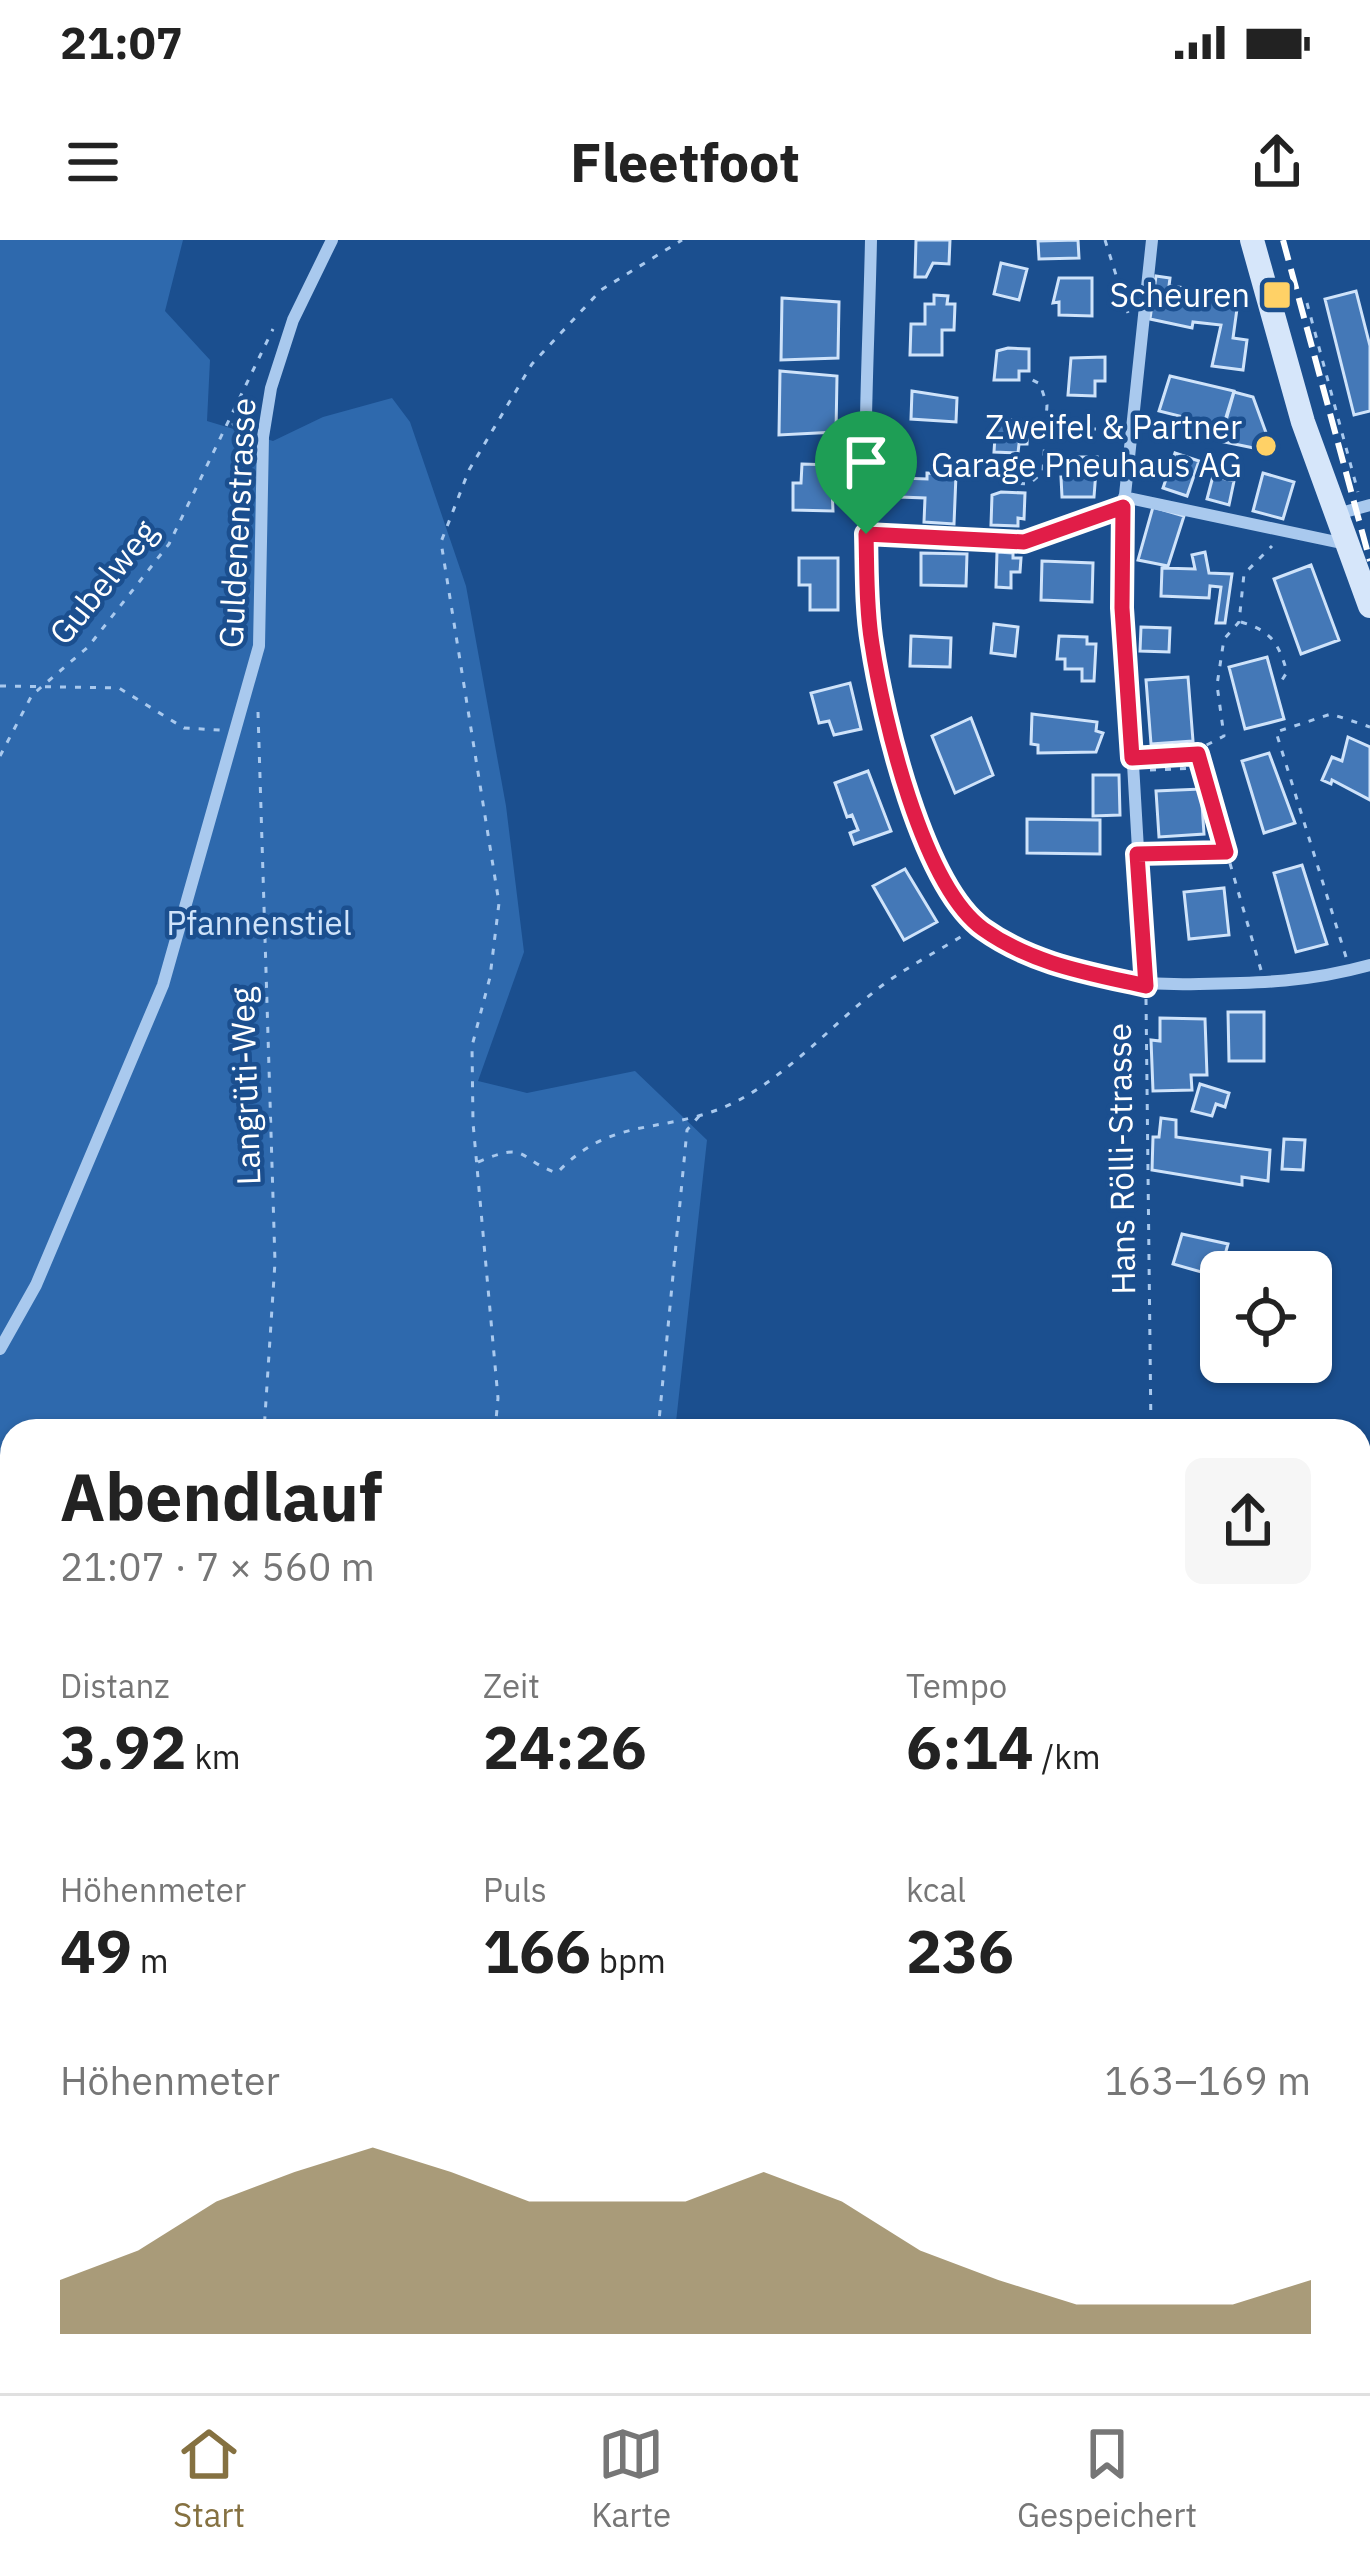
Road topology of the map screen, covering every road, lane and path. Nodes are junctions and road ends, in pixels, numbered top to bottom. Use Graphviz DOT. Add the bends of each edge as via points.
graph roads {
  1 [pos="332,240"];
  2 [pos="682,240"];
  3 [pos="871,240"];
  4 [pos="1105,240"];
  5 [pos="1152,240"];
  6 [pos="1252,240"];
  7 [pos="1307,303"];
  8 [pos="1142,326"];
  9 [pos="266,350"];
  10 [pos="1027,377"];
  11 [pos="268,407"];
  12 [pos="229,427"];
  13 [pos="1046,429"];
  14 [pos="1132,429"];
  15 [pos="1004,484"];
  16 [pos="1123,502"];
  17 [pos="1357,509"];
  18 [pos="1277,529"];
  19 [pos="866,534"];
  20 [pos="1348,544"];
  21 [pos="1370,606"];
  22 [pos="1239,622"];
  23 [pos="254,668"];
  24 [pos="1282,680"];
  25 [pos="0,686"];
  26 [pos="41,687"];
  27 [pos="236,728"];
  28 [pos="1370,728"];
  29 [pos="1198,754"];
  30 [pos="0,755"];
  31 [pos="1132,764"];
  32 [pos="1202,768"];
  33 [pos="1226,852"];
  34 [pos="1137,854"];
  35 [pos="979,926"];
  36 [pos="1370,964"];
  37 [pos="1350,970"];
  38 [pos="1264,983"];
  39 [pos="1146,986"];
  40 [pos="701,1114"];
  41 [pos="476,1163"];
  42 [pos="0,1349"];
  43 [pos="266,1419"];
  44 [pos="495,1419"];
  45 [pos="659,1419"];
  46 [pos="1151,1419"];
  1 -- 11 [label="street, Guldenenstrasse" via="280,355"];
  2 -- 41 [label="path" via="601,290 532,364 469,470 441,542 499,903 472,1046"];
  3 -- 19 [label="street"];
  4 -- 8 [label="path" via="1120,295"];
  5 -- 8 [label="street, Hans Rölli-Strasse"];
  6 -- 17 [label="main road" via="1286,366"];
  7 -- 17 [label="path"];
  8 -- 14 [label="street, Hans Rölli-Strasse"];
  9 -- 12 [label="path, Gubelweg"];
  10 -- 13 [label="path" via="1040,384"];
  11 -- 12 [label="path"];
  11 -- 23 [label="street, Guldenenstrasse"];
  12 -- 26 [label="path, Gubelweg" via="169,544 88,647"];
  13 -- 14 [label="path"];
  13 -- 15 [label="path" via="1043,472 1029,484"];
  14 -- 16 [label="street, Hans Rölli-Strasse"];
  16 -- 18 [label="street"];
  16 -- 19 [label="path" via="1024,542"];
  16 -- 31 [label="street, Hans Rölli-Strasse"];
  17 -- 20 [label="main road"];
  18 -- 20 [label="street"];
  18 -- 22 [label="path" via="1269,554 1244,574"];
  19 -- 35 [label="street" via="885,716 927,844"];
  20 -- 21 [label="main road"];
  22 -- 24 [label="path" via="1266,630 1280,646"];
  22 -- 29 [label="path" via="1224,639 1217,685 1224,736"];
  23 -- 27 [label="street, Guldenenstrasse"];
  23 -- 43 [label="path, Langrüti-Weg" via="274,1262"];
  25 -- 26 [label="path"];
  26 -- 27 [label="path" via="118,688 184,728"];
  26 -- 30 [label="path, Gubelweg"];
  27 -- 42 [label="street, Guldenenstrasse" via="163,985 28,1304"];
  28 -- 37 [label="path" via="1331,714 1276,732"];
  29 -- 31 [label="path"];
  29 -- 32 [label="path"];
  31 -- 32 [label="path"];
  31 -- 34 [label="street, Hans Rölli-Strasse"];
  32 -- 33 [label="path"];
  33 -- 34 [label="path"];
  33 -- 38 [label="path"];
  34 -- 39 [label="street, Hans Rölli-Strasse"];
  35 -- 39 [label="street" via="1026,956"];
  35 -- 40 [label="path" via="885,984 741,1098"];
  36 -- 37 [label="street"];
  37 -- 38 [label="street"];
  38 -- 39 [label="street"];
  39 -- 46 [label="path, Hans Rölli-Strasse"];
  40 -- 41 [label="path" via="604,1135 556,1173 528,1153 506,1150"];
  40 -- 45 [label="path" via="687,1130"];
  41 -- 44 [label="path"];
}
